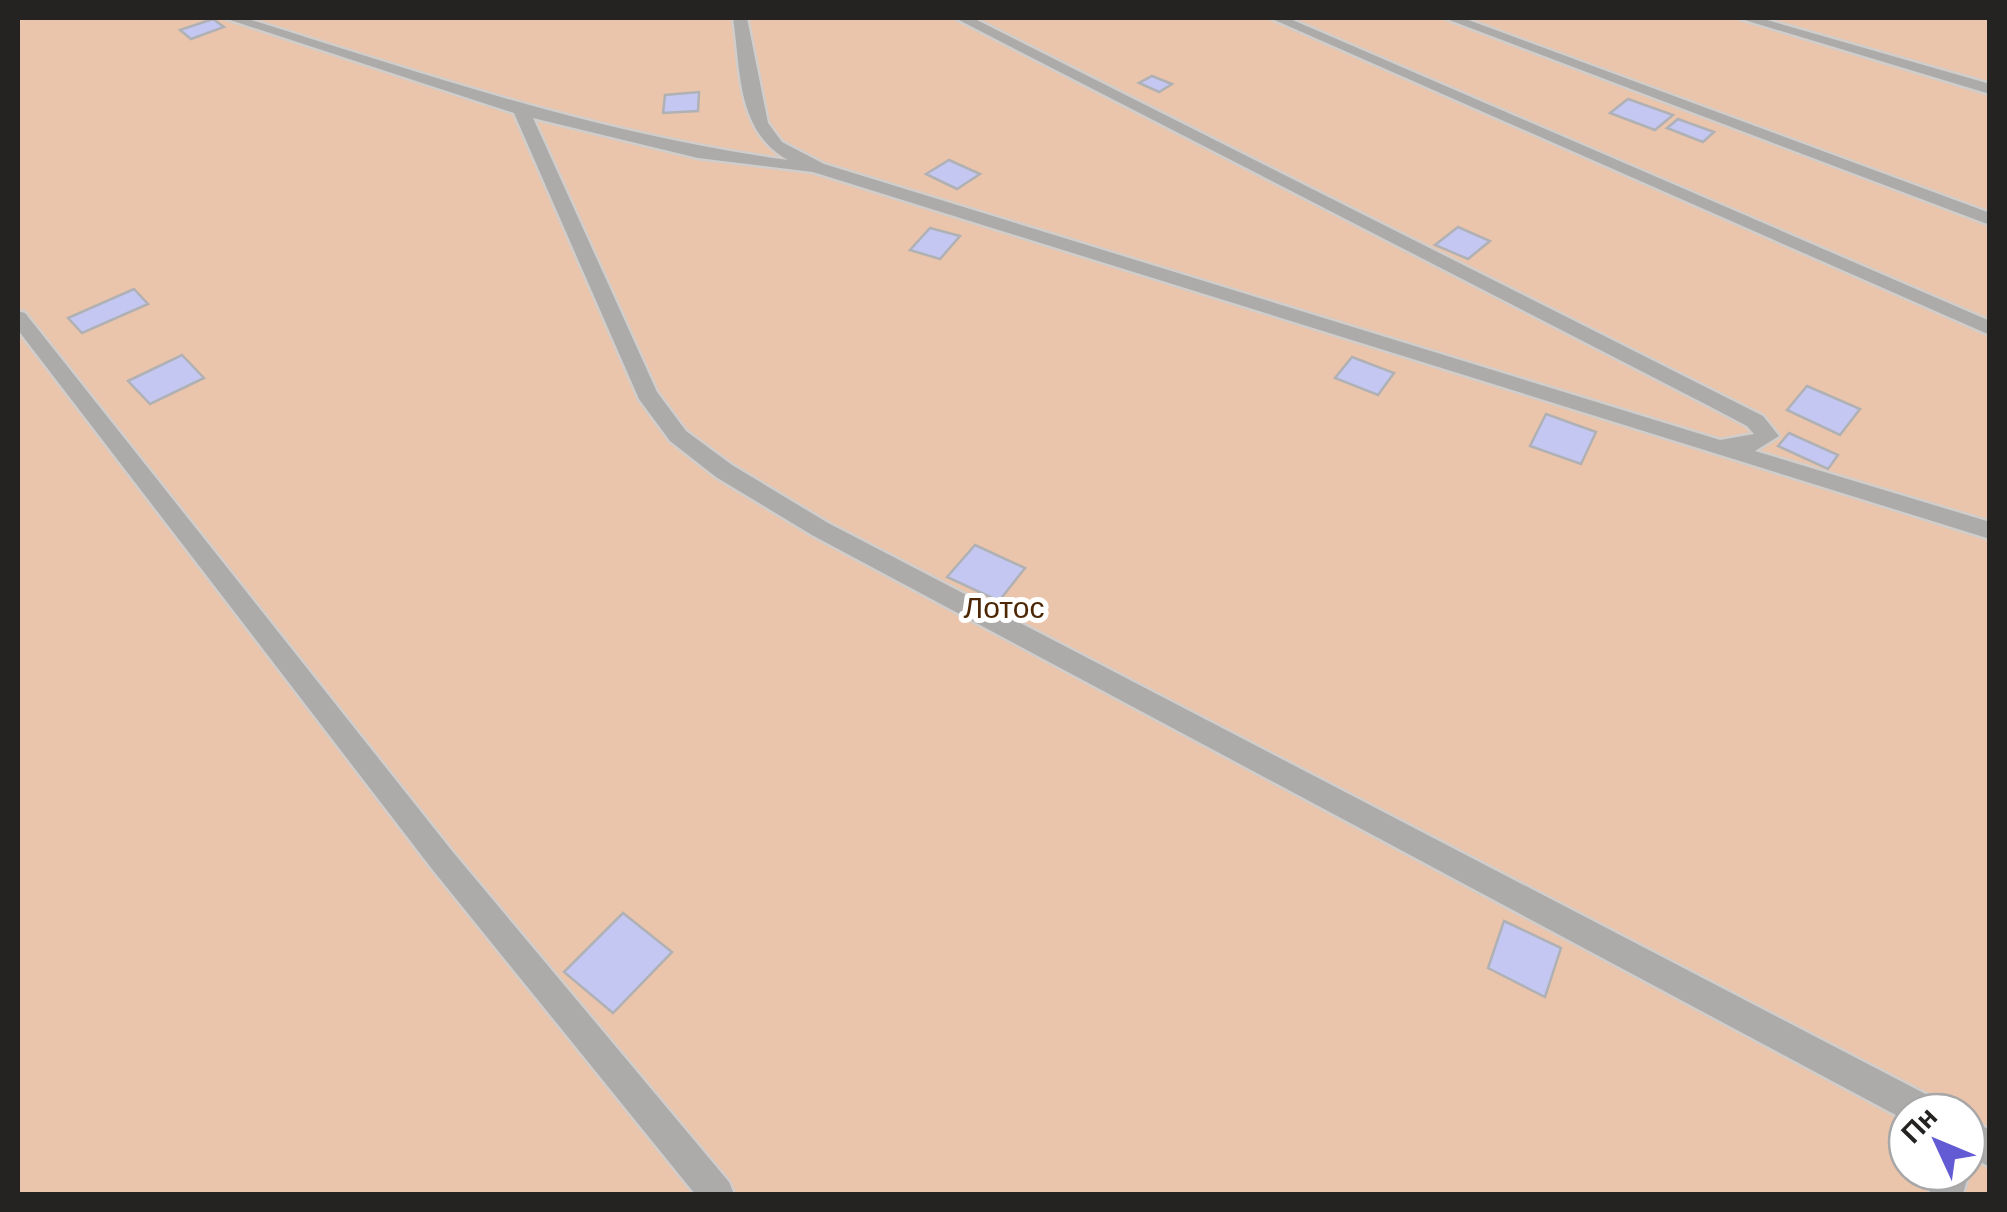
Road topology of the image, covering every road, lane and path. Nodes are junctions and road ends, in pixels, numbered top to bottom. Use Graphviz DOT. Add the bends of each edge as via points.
graph roads {
  1 [pos="231,18"];
  2 [pos="740,18"];
  3 [pos="962,18"];
  4 [pos="1277,18"];
  5 [pos="1451,18"];
  6 [pos="1745,18"];
  7 [pos="1990,89"];
  8 [pos="521,110"];
  9 [pos="818,168"];
  10 [pos="1990,220"];
  11 [pos="18,317"];
  12 [pos="1990,329"];
  13 [pos="1720,448"];
  14 [pos="1990,530"];
  15 [pos="1887,1092"];
  16 [pos="717,1194"];
  1 -- 8 [label="lane"];
  2 -- 9 [label="lane" via="764,133"];
  3 -- 13 [label="lane" via="1719,402 1768,436"];
  4 -- 12 [label="lane"];
  5 -- 10 [label="lane"];
  6 -- 7 [label="lane"];
  8 -- 9 [label="lane" via="698,153"];
  8 -- 15 [label="lane" via="647,394 678,436 724,471 820,529"];
  9 -- 13 [label="lane"];
  11 -- 16 [label="lane" via="442,860"];
  13 -- 14 [label="lane"];
}
